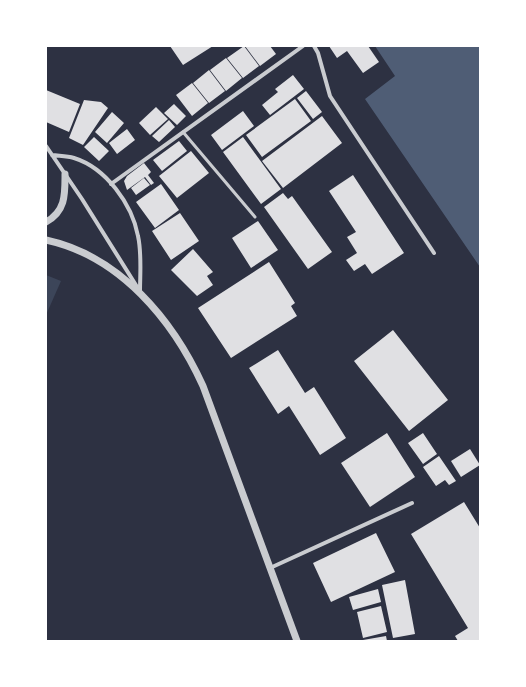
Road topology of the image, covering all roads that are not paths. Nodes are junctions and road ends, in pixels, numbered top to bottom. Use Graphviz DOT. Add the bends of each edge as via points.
graph roads {
  1 [pos="303,46"];
  2 [pos="314,46"];
  3 [pos="184,132"];
  4 [pos="46,146"];
  5 [pos="52,155"];
  6 [pos="65,174"];
  7 [pos="111,184"];
  8 [pos="255,217"];
  9 [pos="46,222"];
  10 [pos="46,240"];
  11 [pos="434,253"];
  12 [pos="140,292"];
  13 [pos="412,503"];
  14 [pos="270,568"];
  15 [pos="297,641"];
  1 -- 3 [label="street"];
  2 -- 11 [label="street" via="330,96"];
  3 -- 7 [label="street"];
  3 -- 8 [label="lane"];
  4 -- 5 [label="street"];
  5 -- 6 [label="street"];
  5 -- 7 [label="street" via="74,158 88,165"];
  6 -- 9 [label="street" via="64,204 56,216"];
  6 -- 12 [label="street"];
  7 -- 12 [label="street" via="129,209 136,227 140,244"];
  10 -- 12 [label="street" via="71,246 99,260"];
  12 -- 14 [label="street" via="177,339 196,372"];
  13 -- 14 [label="street"];
  14 -- 15 [label="street"];
}
